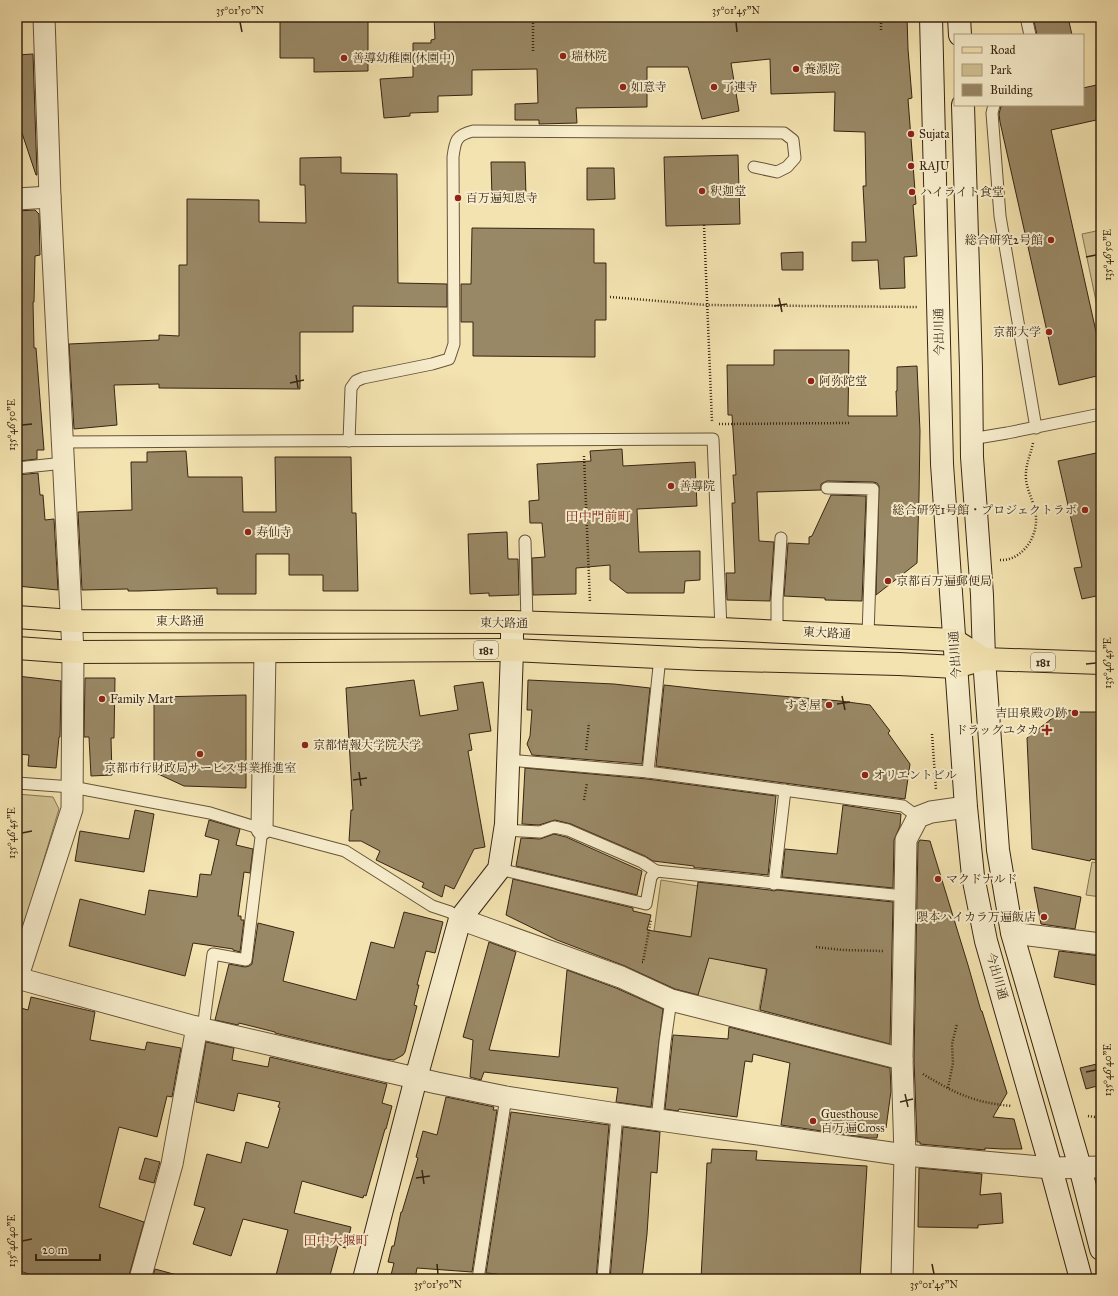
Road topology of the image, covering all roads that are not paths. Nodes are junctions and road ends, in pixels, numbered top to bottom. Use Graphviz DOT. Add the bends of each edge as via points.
graph roads {
  1 [pos="44,17"];
  2 [pos="931,17"];
  3 [pos="959,17"];
  4 [pos="1026,17"];
  5 [pos="960,34"];
  6 [pos="1030,34"];
  7 [pos="963,106"];
  8 [pos="994,106"];
  9 [pos="754,167"];
  10 [pos="50,197"];
  11 [pos="17,199"];
  12 [pos="1101,414"];
  13 [pos="1036,428"];
  14 [pos="971,439"];
  15 [pos="349,441"];
  16 [pos="63,442"];
  17 [pos="64,463"];
  18 [pos="17,468"];
  19 [pos="827,488"];
  20 [pos="781,538"];
  21 [pos="525,541"];
  22 [pos="17,617"];
  23 [pos="72,621"];
  24 [pos="520,623"];
  25 [pos="722,629"];
  26 [pos="777,631"];
  27 [pos="868,635"];
  28 [pos="954,640"];
  29 [pos="17,648"];
  30 [pos="512,650"];
  31 [pos="73,652"];
  32 [pos="265,652"];
  33 [pos="660,657"];
  34 [pos="984,659"];
  35 [pos="1101,663"];
  36 [pos="956,667"];
  37 [pos="508,760"];
  38 [pos="648,772"];
  39 [pos="17,783"];
  40 [pos="72,787"];
  41 [pos="785,790"];
  42 [pos="966,806"];
  43 [pos="918,817"];
  44 [pos="262,829"];
  45 [pos="505,830"];
  46 [pos="499,869"];
  47 [pos="656,871"];
  48 [pos="774,884"];
  49 [pos="904,896"];
  50 [pos="460,919"];
  51 [pos="1012,933"];
  52 [pos="1101,944"];
  53 [pos="17,978"];
  54 [pos="671,1000"];
  55 [pos="200,1028"];
  56 [pos="902,1059"];
  57 [pos="416,1078"];
  58 [pos="506,1097"];
  59 [pos="617,1114"];
  60 [pos="657,1120"];
  61 [pos="905,1155"];
  62 [pos="1090,1167"];
  63 [pos="1051,1168"];
  64 [pos="1101,1249"];
  65 [pos="140,1279"];
  66 [pos="364,1279"];
  67 [pos="478,1279"];
  68 [pos="603,1279"];
  69 [pos="902,1279"];
  70 [pos="1081,1279"];
  1 -- 10 [label="street"];
  2 -- 28 [label="main road, 今出川通" via="942,464"];
  3 -- 5 [label="main road"];
  4 -- 6 [label="lane"];
  7 -- 14 [label="main road"];
  8 -- 13 [label="lane" via="992,113 1000,216"];
  9 -- 15 [label="lane" via="777,172 787,167 795,158 793,140 784,133 463,133 454,143 453,157 454,344 449,359 356,381 351,388"];
  10 -- 11 [label="street"];
  10 -- 16 [label="street"];
  12 -- 13 [label="lane"];
  13 -- 14 [label="lane"];
  14 -- 34 [label="main road"];
  15 -- 16 [label="lane"];
  15 -- 25 [label="lane" via="713,439"];
  16 -- 17 [label="street"];
  17 -- 18 [label="lane"];
  17 -- 23 [label="street"];
  19 -- 27 [label="lane" via="873,489"];
  20 -- 26 [label="lane"];
  21 -- 24 [label="lane"];
  22 -- 23 [label="main road, 東大路通"];
  23 -- 24 [label="main road, 東大路通"];
  23 -- 31 [label="street"];
  24 -- 25 [label="main road, 東大路通"];
  24 -- 30 [label="main road"];
  25 -- 26 [label="main road, 東大路通"];
  26 -- 27 [label="main road, 東大路通"];
  27 -- 28 [label="main road, 東大路通"];
  28 -- 34 [label="main road, 東大路通"];
  28 -- 36 [label="main road, 今出川通"];
  29 -- 31 [label="main road, 181"];
  30 -- 32 [label="main road, 181"];
  30 -- 33 [label="main road, 181"];
  30 -- 37 [label="main road"];
  31 -- 32 [label="main road, 181"];
  31 -- 40 [label="street"];
  32 -- 44 [label="street"];
  33 -- 36 [label="main road, 181"];
  33 -- 38 [label="lane"];
  34 -- 35 [label="main road, 181"];
  34 -- 36 [label="main road, 181"];
  34 -- 51 [label="main road" via="998,850"];
  36 -- 42 [label="main road, 今出川通"];
  37 -- 38 [label="lane"];
  37 -- 45 [label="main road"];
  38 -- 41 [label="lane"];
  39 -- 40 [label="lane"];
  40 -- 44 [label="lane" via="210,813"];
  40 -- 53 [label="street" via="72,809"];
  41 -- 43 [label="lane" via="903,806"];
  41 -- 48 [label="lane"];
  42 -- 43 [label="street"];
  42 -- 63 [label="main road, 今出川通" via="973,876 986,941"];
  43 -- 49 [label="street" via="906,840"];
  44 -- 50 [label="lane" via="345,851 432,906 450,912"];
  44 -- 55 [label="lane" via="246,960 213,954"];
  45 -- 46 [label="main road"];
  45 -- 47 [label="lane" via="540,832 554,827 568,830 642,862"];
  46 -- 47 [label="lane" via="646,904 651,877"];
  46 -- 50 [label="main road"];
  47 -- 48 [label="lane"];
  48 -- 49 [label="lane"];
  49 -- 56 [label="street"];
  50 -- 54 [label="street" via="621,977"];
  50 -- 57 [label="main road"];
  51 -- 52 [label="street"];
  51 -- 62 [label="main road"];
  53 -- 55 [label="street"];
  54 -- 56 [label="street"];
  54 -- 60 [label="lane"];
  55 -- 57 [label="street"];
  55 -- 65 [label="street" via="172,1164"];
  56 -- 61 [label="street"];
  57 -- 58 [label="street"];
  57 -- 66 [label="main road"];
  58 -- 59 [label="street"];
  58 -- 67 [label="lane"];
  59 -- 60 [label="street"];
  59 -- 68 [label="lane"];
  60 -- 61 [label="street"];
  61 -- 63 [label="street"];
  61 -- 69 [label="street"];
  62 -- 63 [label="street"];
  62 -- 64 [label="main road"];
  63 -- 70 [label="main road, 今出川通"];
}
